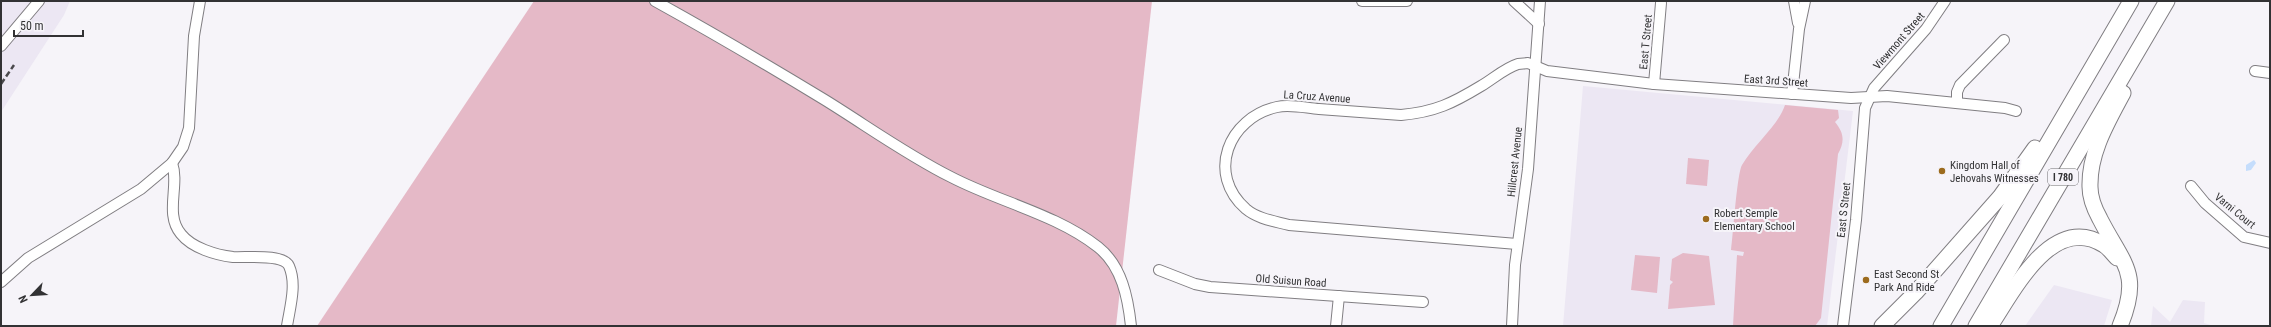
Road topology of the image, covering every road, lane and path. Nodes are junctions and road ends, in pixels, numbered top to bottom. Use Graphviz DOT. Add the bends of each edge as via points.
graph roads {
  1 [pos="39,1"];
  2 [pos="200,1"];
  3 [pos="655,1"];
  4 [pos="1362,1"];
  5 [pos="1407,1"];
  6 [pos="1514,1"];
  7 [pos="1540,1"];
  8 [pos="1794,1"];
  9 [pos="1805,1"];
  10 [pos="1945,1"];
  11 [pos="2131,1"];
  12 [pos="2167,1"];
  13 [pos="1661,3"];
  14 [pos="1539,24"];
  15 [pos="2150,28"];
  16 [pos="1799,29"];
  17 [pos="2004,40"];
  18 [pos="1,46"];
  19 [pos="1536,66"];
  20 [pos="2255,71"];
  21 [pos="2270,73"];
  22 [pos="1654,84"];
  23 [pos="1792,94"];
  24 [pos="1870,97"];
  25 [pos="2075,97"];
  26 [pos="1957,103"];
  27 [pos="2016,111"];
  28 [pos="172,163"];
  29 [pos="2191,186"];
  30 [pos="2270,243"];
  31 [pos="1517,244"];
  32 [pos="2125,265"];
  33 [pos="1159,270"];
  34 [pos="1,282"];
  35 [pos="1339,296"];
  36 [pos="1423,302"];
  37 [pos="286,326"];
  38 [pos="1131,326"];
  39 [pos="1336,326"];
  40 [pos="1512,326"];
  41 [pos="1843,326"];
  42 [pos="1882,326"];
  43 [pos="1941,326"];
  44 [pos="1976,326"];
  45 [pos="1990,326"];
  46 [pos="2120,326"];
  1 -- 18 [label="street"];
  2 -- 28 [label="street" via="194,36 190,128"];
  3 -- 38 [label="street" via="826,101 934,168 1078,233 1100,248 1122,281 1128,297"];
  4 -- 5 [label="street"];
  6 -- 14 [label="street"];
  7 -- 14 [label="street, Hillcrest Avenue"];
  8 -- 16 [label="street"];
  9 -- 16 [label="street"];
  10 -- 24 [label="street, Viewmont Street" via="1926,29 1874,88"];
  11 -- 25 [label="highway, I 780"];
  12 -- 15 [label="highway, I 780"];
  13 -- 22 [label="street, East T Street"];
  14 -- 19 [label="street, Hillcrest Avenue"];
  15 -- 32 [label="highway" via="2141,60 2097,146 2090,167 2090,189 2095,208 2122,255"];
  15 -- 44 [label="highway, I 780"];
  16 -- 23 [label="street"];
  17 -- 26 [label="street" via="1960,85"];
  19 -- 22 [label="street, East 3rd Street" via="1547,71"];
  19 -- 31 [label="street, Hillcrest Avenue" via="1528,169"];
  19 -- 31 [label="street, La Cruz Avenue" via="1528,63 1513,65 1451,103 1419,114 1277,107 1258,114 1236,131 1229,145 1225,164 1226,182 1236,198 1247,210 1263,218 1289,224"];
  20 -- 21 [label="street"];
  22 -- 23 [label="street, East 3rd Street"];
  23 -- 24 [label="street, East 3rd Street"];
  24 -- 26 [label="street, East 3rd Street"];
  24 -- 41 [label="street, East S Street" via="1865,108 1856,220"];
  25 -- 42 [label="highway" via="2000,197 1916,292"];
  25 -- 43 [label="highway, I 780"];
  26 -- 27 [label="street, East 3rd Street"];
  28 -- 34 [label="street" via="141,189 28,258"];
  28 -- 37 [label="street" via="175,172 174,221 180,234 189,242 202,249 232,257 274,258 284,260 289,265 293,288"];
  29 -- 30 [label="street, Varni Court" via="2205,203 2244,237"];
  31 -- 40 [label="street, Hillcrest Avenue"];
  32 -- 45 [label="highway" via="2104,245 2073,238 2057,242 2045,250 2033,264"];
  32 -- 46 [label="highway" via="2131,291 2129,306"];
  33 -- 35 [label="street, Old Suisun Road" via="1210,287"];
  35 -- 36 [label="street, Old Suisun Road"];
  35 -- 39 [label="street"];
}
